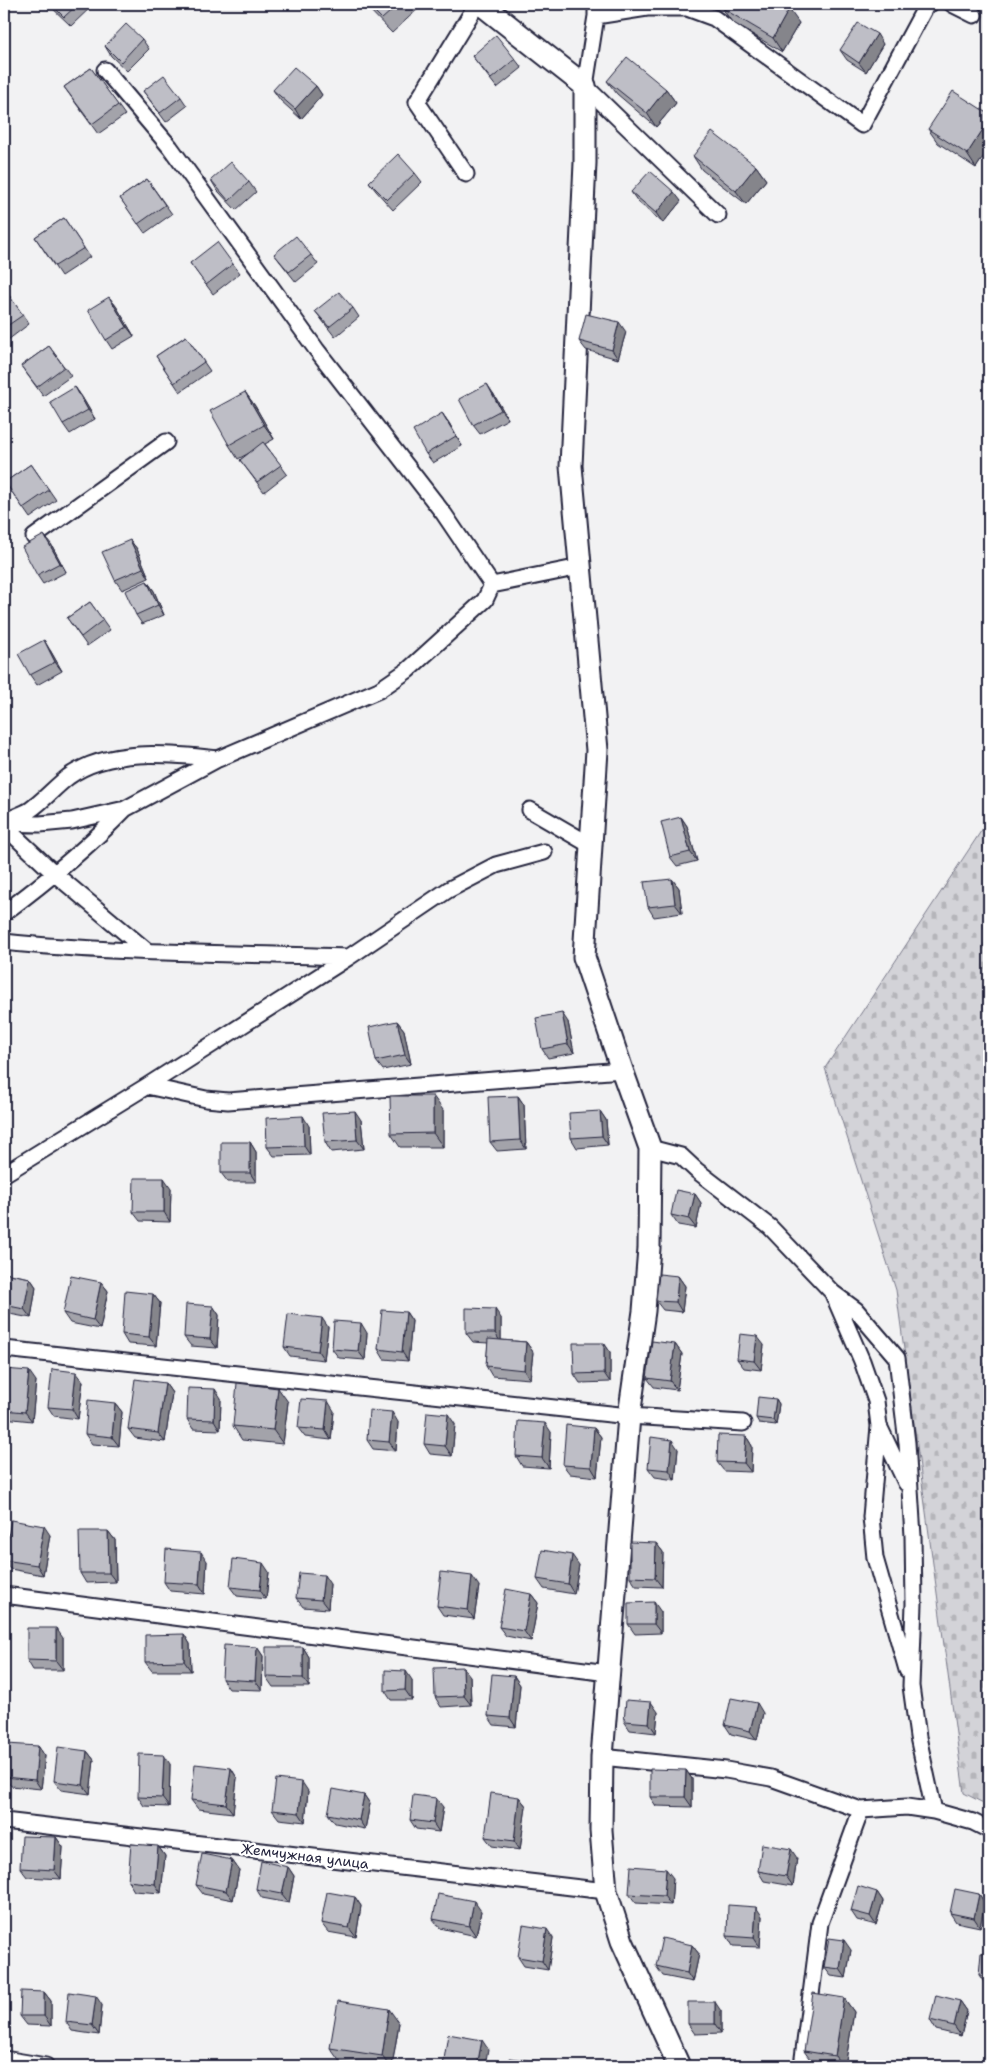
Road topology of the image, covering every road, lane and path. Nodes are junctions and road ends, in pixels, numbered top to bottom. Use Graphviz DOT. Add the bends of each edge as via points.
graph roads {
  1 [pos="479,4"];
  2 [pos="930,4"];
  3 [pos="952,4"];
  4 [pos="596,10"];
  5 [pos="974,15"];
  6 [pos="105,70"];
  7 [pos="585,86"];
  8 [pos="466,174"];
  9 [pos="718,215"];
  10 [pos="166,442"];
  11 [pos="34,537"];
  12 [pos="580,567"];
  13 [pos="492,585"];
  14 [pos="218,759"];
  15 [pos="125,809"];
  16 [pos="530,810"];
  17 [pos="4,824"];
  18 [pos="592,846"];
  19 [pos="544,852"];
  20 [pos="55,874"];
  21 [pos="4,913"];
  22 [pos="4,942"];
  23 [pos="147,951"];
  24 [pos="350,957"];
  25 [pos="622,1070"];
  26 [pos="147,1086"];
  27 [pos="650,1148"];
  28 [pos="4,1174"];
  29 [pos="833,1293"];
  30 [pos="4,1349"];
  31 [pos="629,1416"];
  32 [pos="743,1423"];
  33 [pos="880,1426"];
  34 [pos="909,1490"];
  35 [pos="4,1596"];
  36 [pos="608,1673"];
  37 [pos="911,1686"];
  38 [pos="602,1757"];
  39 [pos="861,1810"];
  40 [pos="934,1811"];
  41 [pos="4,1821"];
  42 [pos="989,1830"];
  43 [pos="606,1891"];
  44 [pos="4,2059"];
  45 [pos="46,2066"];
  46 [pos="679,2066"];
  47 [pos="802,2066"];
  1 -- 7 [label="street"];
  1 -- 8 [label="street" via="417,102"];
  2 -- 4 [label="street" via="927,4 862,125 714,18 687,8"];
  3 -- 5 [label="street"];
  4 -- 7 [label="street"];
  6 -- 13 [label="street" via="170,147 316,349 444,514"];
  7 -- 9 [label="street"];
  7 -- 12 [label="street" via="585,163 571,466"];
  10 -- 11 [label="street"];
  12 -- 13 [label="street"];
  12 -- 18 [label="street" via="597,750"];
  13 -- 14 [label="street" via="485,600 408,670 379,690"];
  14 -- 15 [label="street"];
  14 -- 17 [label="street" via="176,755 125,757 93,764 69,776 29,810"];
  15 -- 17 [label="street" via="72,821"];
  15 -- 20 [label="street"];
  16 -- 18 [label="street"];
  17 -- 20 [label="street"];
  18 -- 25 [label="street" via="584,957"];
  19 -- 24 [label="street" via="496,866 448,890"];
  20 -- 21 [label="street"];
  20 -- 23 [label="street"];
  22 -- 23 [label="street"];
  23 -- 24 [label="street"];
  24 -- 26 [label="street"];
  25 -- 26 [label="street" via="228,1101"];
  25 -- 27 [label="street"];
  26 -- 28 [label="street"];
  27 -- 29 [label="street" via="681,1156 770,1227"];
  27 -- 31 [label="street" via="649,1248"];
  29 -- 33 [label="street" via="862,1361 876,1401"];
  29 -- 34 [label="street" via="856,1310 897,1358"];
  30 -- 31 [label="street"];
  31 -- 32 [label="street"];
  31 -- 36 [label="street"];
  33 -- 34 [label="street"];
  33 -- 37 [label="street" via="871,1517 875,1558"];
  34 -- 37 [label="street" via="914,1536"];
  35 -- 36 [label="street"];
  36 -- 38 [label="street"];
  37 -- 40 [label="street"];
  38 -- 39 [label="street" via="771,1778"];
  38 -- 43 [label="street" via="601,1830"];
  39 -- 40 [label="street" via="906,1807"];
  39 -- 47 [label="street" via="820,1923"];
  40 -- 42 [label="street"];
  41 -- 43 [label="street, Жемчужная улица"];
  43 -- 46 [label="street" via="622,1941"];
  44 -- 45 [label="street"];
}
